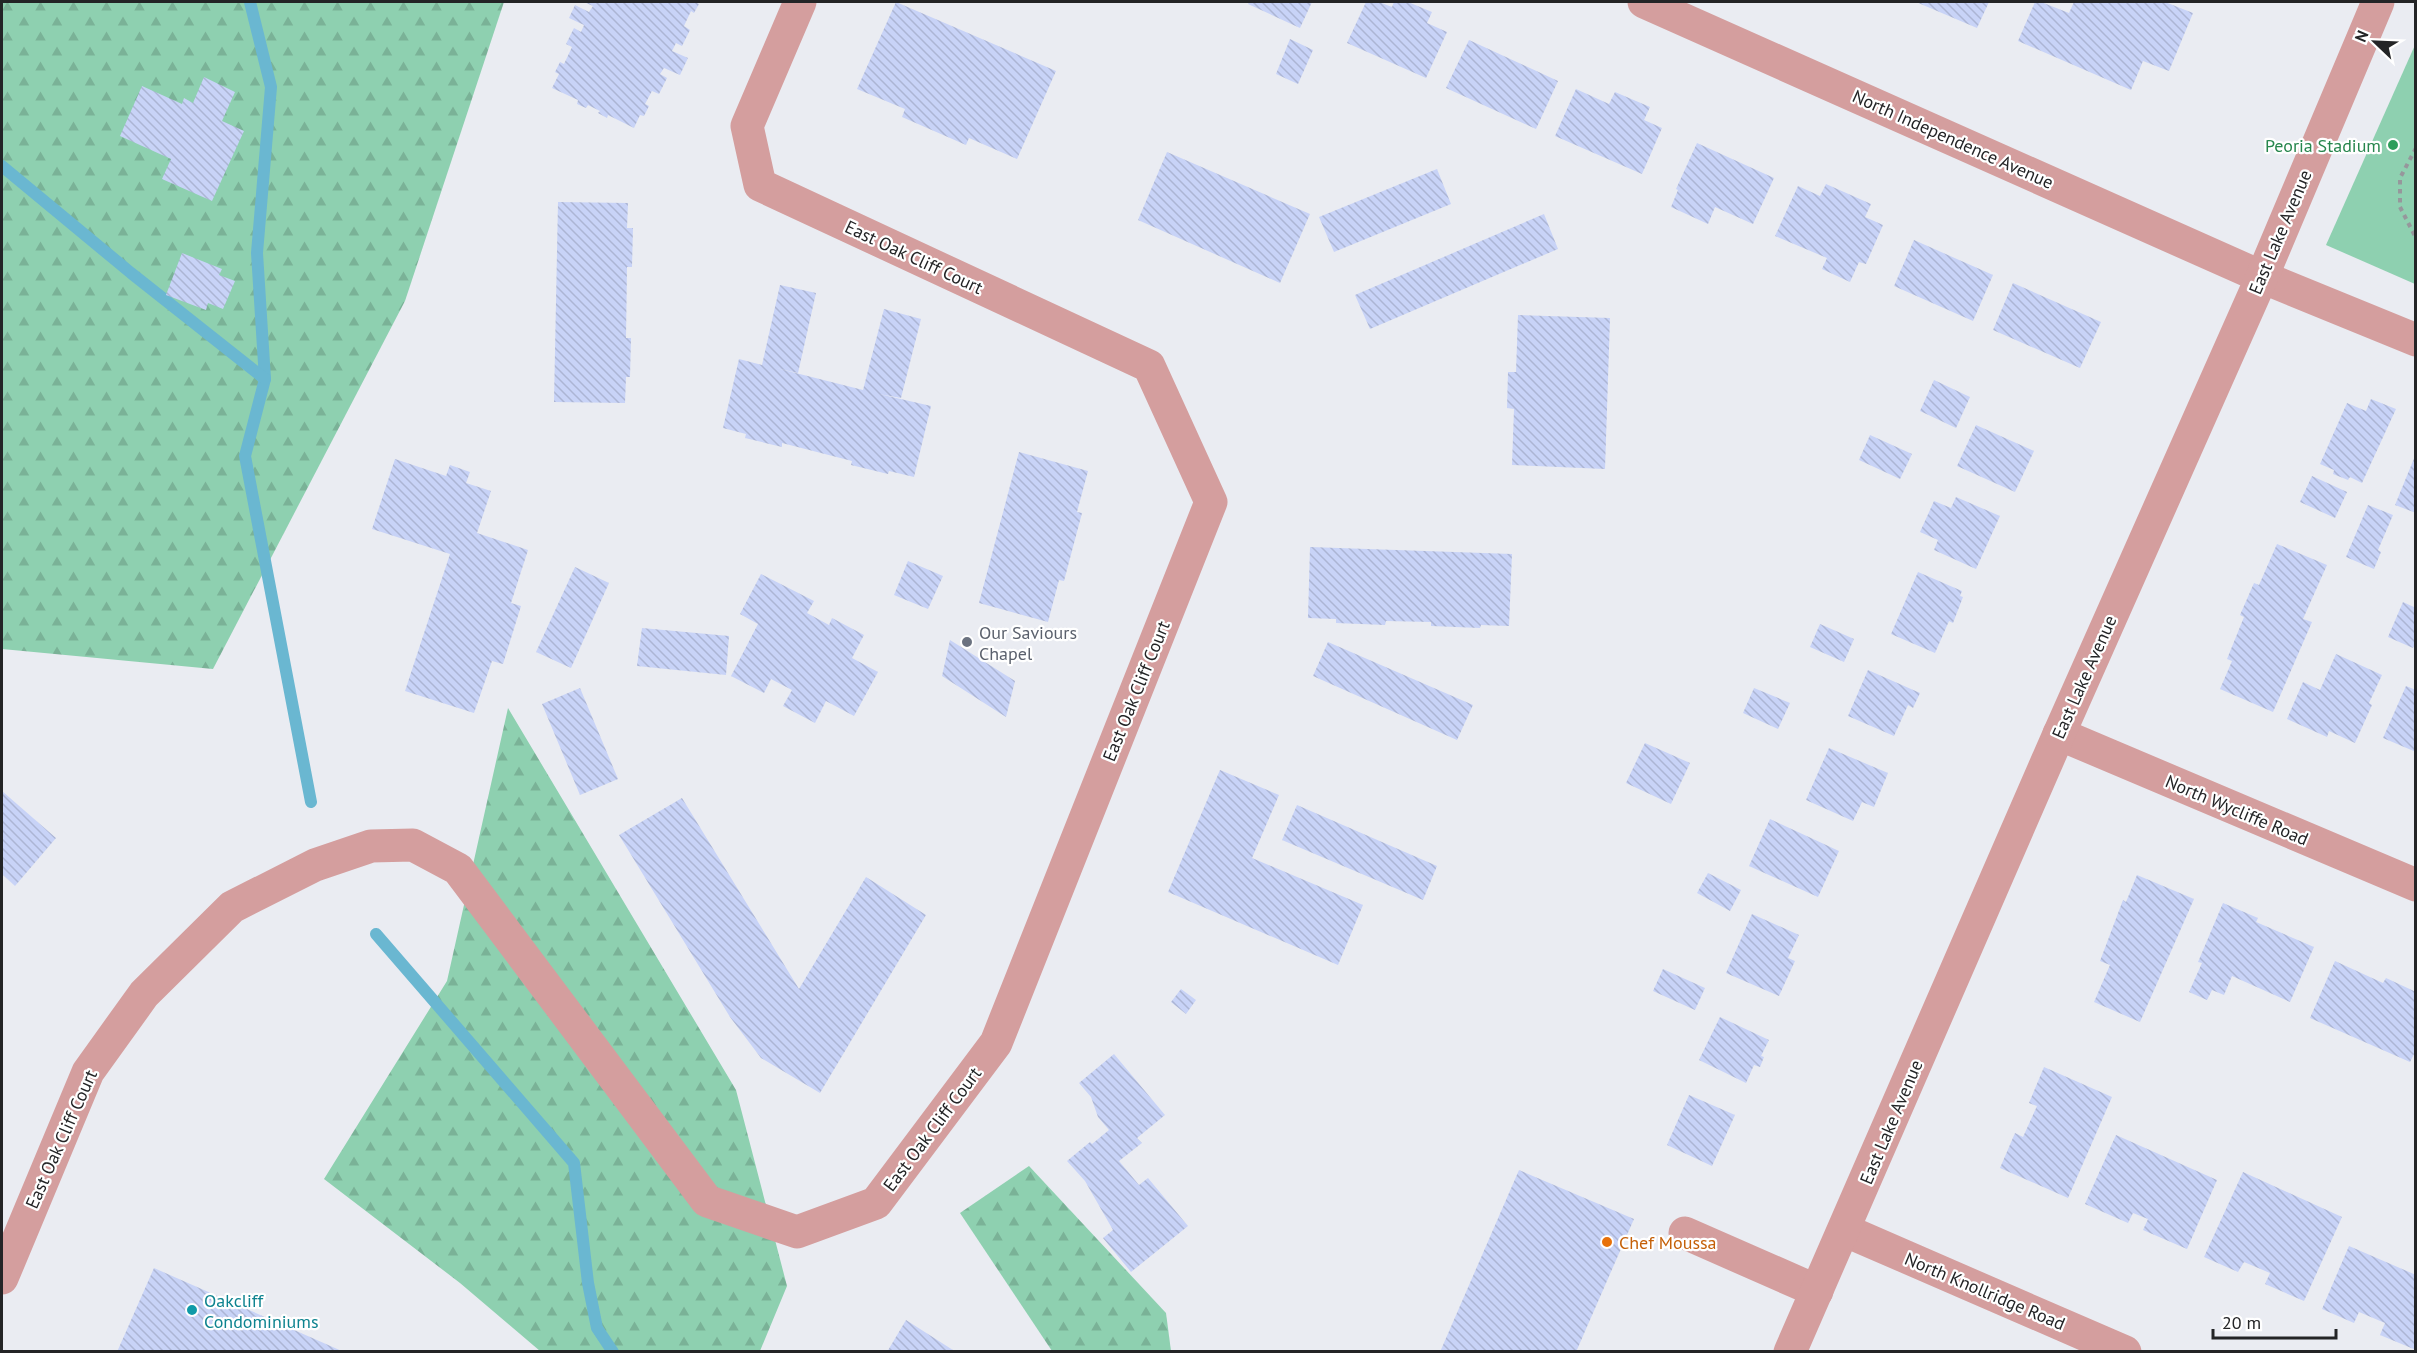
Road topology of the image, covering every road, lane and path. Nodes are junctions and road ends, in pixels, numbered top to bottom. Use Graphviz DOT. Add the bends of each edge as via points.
graph roads {
  1 [pos="800,2"];
  2 [pos="1644,2"];
  3 [pos="2378,2"];
  4 [pos="2415,148"];
  5 [pos="2415,238"];
  6 [pos="2262,277"];
  7 [pos="2415,340"];
  8 [pos="2059,734"];
  9 [pos="2415,885"];
  10 [pos="1844,1230"];
  11 [pos="1685,1233"];
  12 [pos="2,1278"];
  13 [pos="1817,1292"];
  14 [pos="1790,1352"];
  15 [pos="2125,1352"];
  1 -- 12 [label="street, East Oak Cliff Court" via="747,126 760,185 1149,366 1211,502 996,1043 876,1203 797,1232 707,1201 458,869 413,845 371,846 315,865 232,908 144,994 88,1072"];
  2 -- 6 [label="street, North Independence Avenue"];
  3 -- 6 [label="street, East Lake Avenue"];
  4 -- 5 [label="path" via="2400,178 2400,207"];
  6 -- 7 [label="street, North Independence Avenue"];
  6 -- 8 [label="street, East Lake Avenue"];
  8 -- 9 [label="street, North Wycliffe Road"];
  8 -- 10 [label="street, East Lake Avenue"];
  10 -- 13 [label="street, East Lake Avenue"];
  10 -- 15 [label="street, North Knollridge Road"];
  11 -- 13 [label="street"];
  13 -- 14 [label="street, East Lake Avenue"];
}
